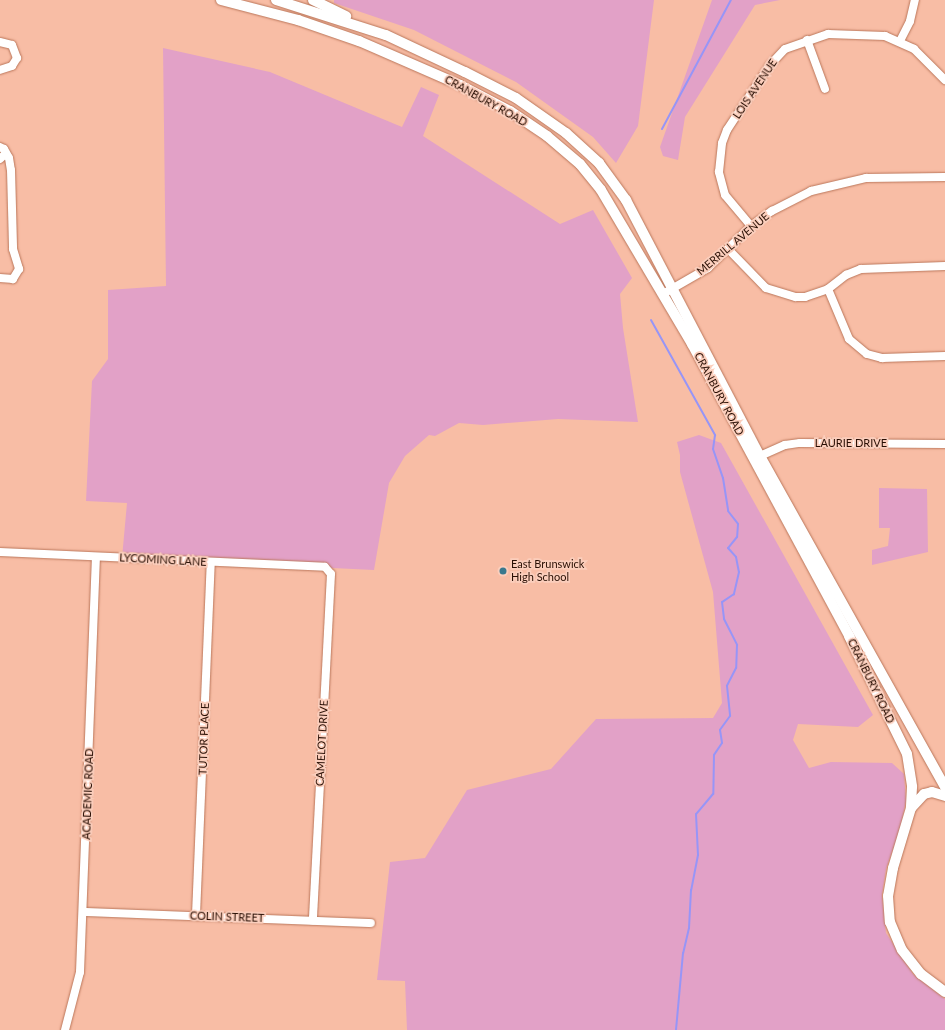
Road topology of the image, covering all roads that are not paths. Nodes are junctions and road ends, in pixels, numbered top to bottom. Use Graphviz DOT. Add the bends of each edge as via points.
graph roads {
  1 [pos="221,0"];
  2 [pos="268,0"];
  3 [pos="276,0"];
  4 [pos="313,0"];
  5 [pos="915,0"];
  6 [pos="298,20"];
  7 [pos="386,35"];
  8 [pos="807,40"];
  9 [pos="900,41"];
  10 [pos="0,42"];
  11 [pos="0,70"];
  12 [pos="945,80"];
  13 [pos="825,89"];
  14 [pos="2,153"];
  15 [pos="945,177"];
  16 [pos="751,226"];
  17 [pos="729,250"];
  18 [pos="945,266"];
  19 [pos="0,278"];
  20 [pos="673,288"];
  21 [pos="828,289"];
  22 [pos="663,294"];
  23 [pos="945,356"];
  24 [pos="945,444"];
  25 [pos="760,456"];
  26 [pos="0,552"];
  27 [pos="96,557"];
  28 [pos="211,562"];
  29 [pos="325,567"];
  30 [pos="945,786"];
  31 [pos="945,796"];
  32 [pos="911,808"];
  33 [pos="84,912"];
  34 [pos="196,915"];
  35 [pos="313,921"];
  36 [pos="371,923"];
  37 [pos="945,992"];
  38 [pos="65,1030"];
  1 -- 6 [label="main road, CRANBURY ROAD"];
  2 -- 6 [label="main road"];
  3 -- 7 [label="main road, CRANBURY ROAD"];
  4 -- 7 [label="main road"];
  5 -- 9 [label="street" via="910,21"];
  6 -- 22 [label="main road, CRANBURY ROAD" via="418,65 510,112 547,136 580,164 601,190"];
  7 -- 20 [label="main road, CRANBURY ROAD" via="516,98 566,133 599,164 626,200"];
  8 -- 9 [label="street, LOIS AVENUE" via="838,33 877,35"];
  8 -- 13 [label="street"];
  8 -- 16 [label="street, LOIS AVENUE" via="786,49 769,66 727,130 722,144 719,172 725,195"];
  9 -- 12 [label="street, LOIS AVENUE" via="920,54"];
  10 -- 11 [label="street" via="12,45 17,58 12,66"];
  14 -- 19 [label="street" via="11,170 13,250 19,269 13,278"];
  15 -- 16 [label="street, MERRILL AVENUE" via="866,178 831,184 782,205"];
  16 -- 17 [label="street, MERRILL AVENUE"];
  17 -- 20 [label="street, MERRILL AVENUE" via="708,268"];
  17 -- 21 [label="street" via="759,282 774,292 805,297"];
  18 -- 21 [label="street" via="861,269 846,275"];
  20 -- 22 [label="street, MERRILL AVENUE"];
  20 -- 25 [label="main road, CRANBURY ROAD"];
  21 -- 23 [label="street" via="849,339 867,354 882,358"];
  22 -- 32 [label="main road, CRANBURY ROAD" via="848,636 907,754 912,787"];
  24 -- 25 [label="street, LAURIE DRIVE" via="800,443 785,445"];
  25 -- 30 [label="main road, CRANBURY ROAD"];
  26 -- 27 [label="street, LYCOMING LANE"];
  27 -- 28 [label="street, LYCOMING LANE"];
  27 -- 33 [label="street, ACADEMIC ROAD"];
  28 -- 29 [label="street, LYCOMING LANE"];
  28 -- 34 [label="street, TUTOR PLACE"];
  29 -- 35 [label="street, CAMELOT DRIVE" via="331,574"];
  31 -- 32 [label="main road" via="932,792 924,794"];
  32 -- 37 [label="main road, CRANBURY ROAD" via="889,889 890,922 902,950 921,974"];
  33 -- 34 [label="street, COLIN STREET"];
  33 -- 38 [label="street, ACADEMIC ROAD" via="80,972"];
  34 -- 35 [label="street, COLIN STREET"];
  35 -- 36 [label="street, COLIN STREET"];
}
